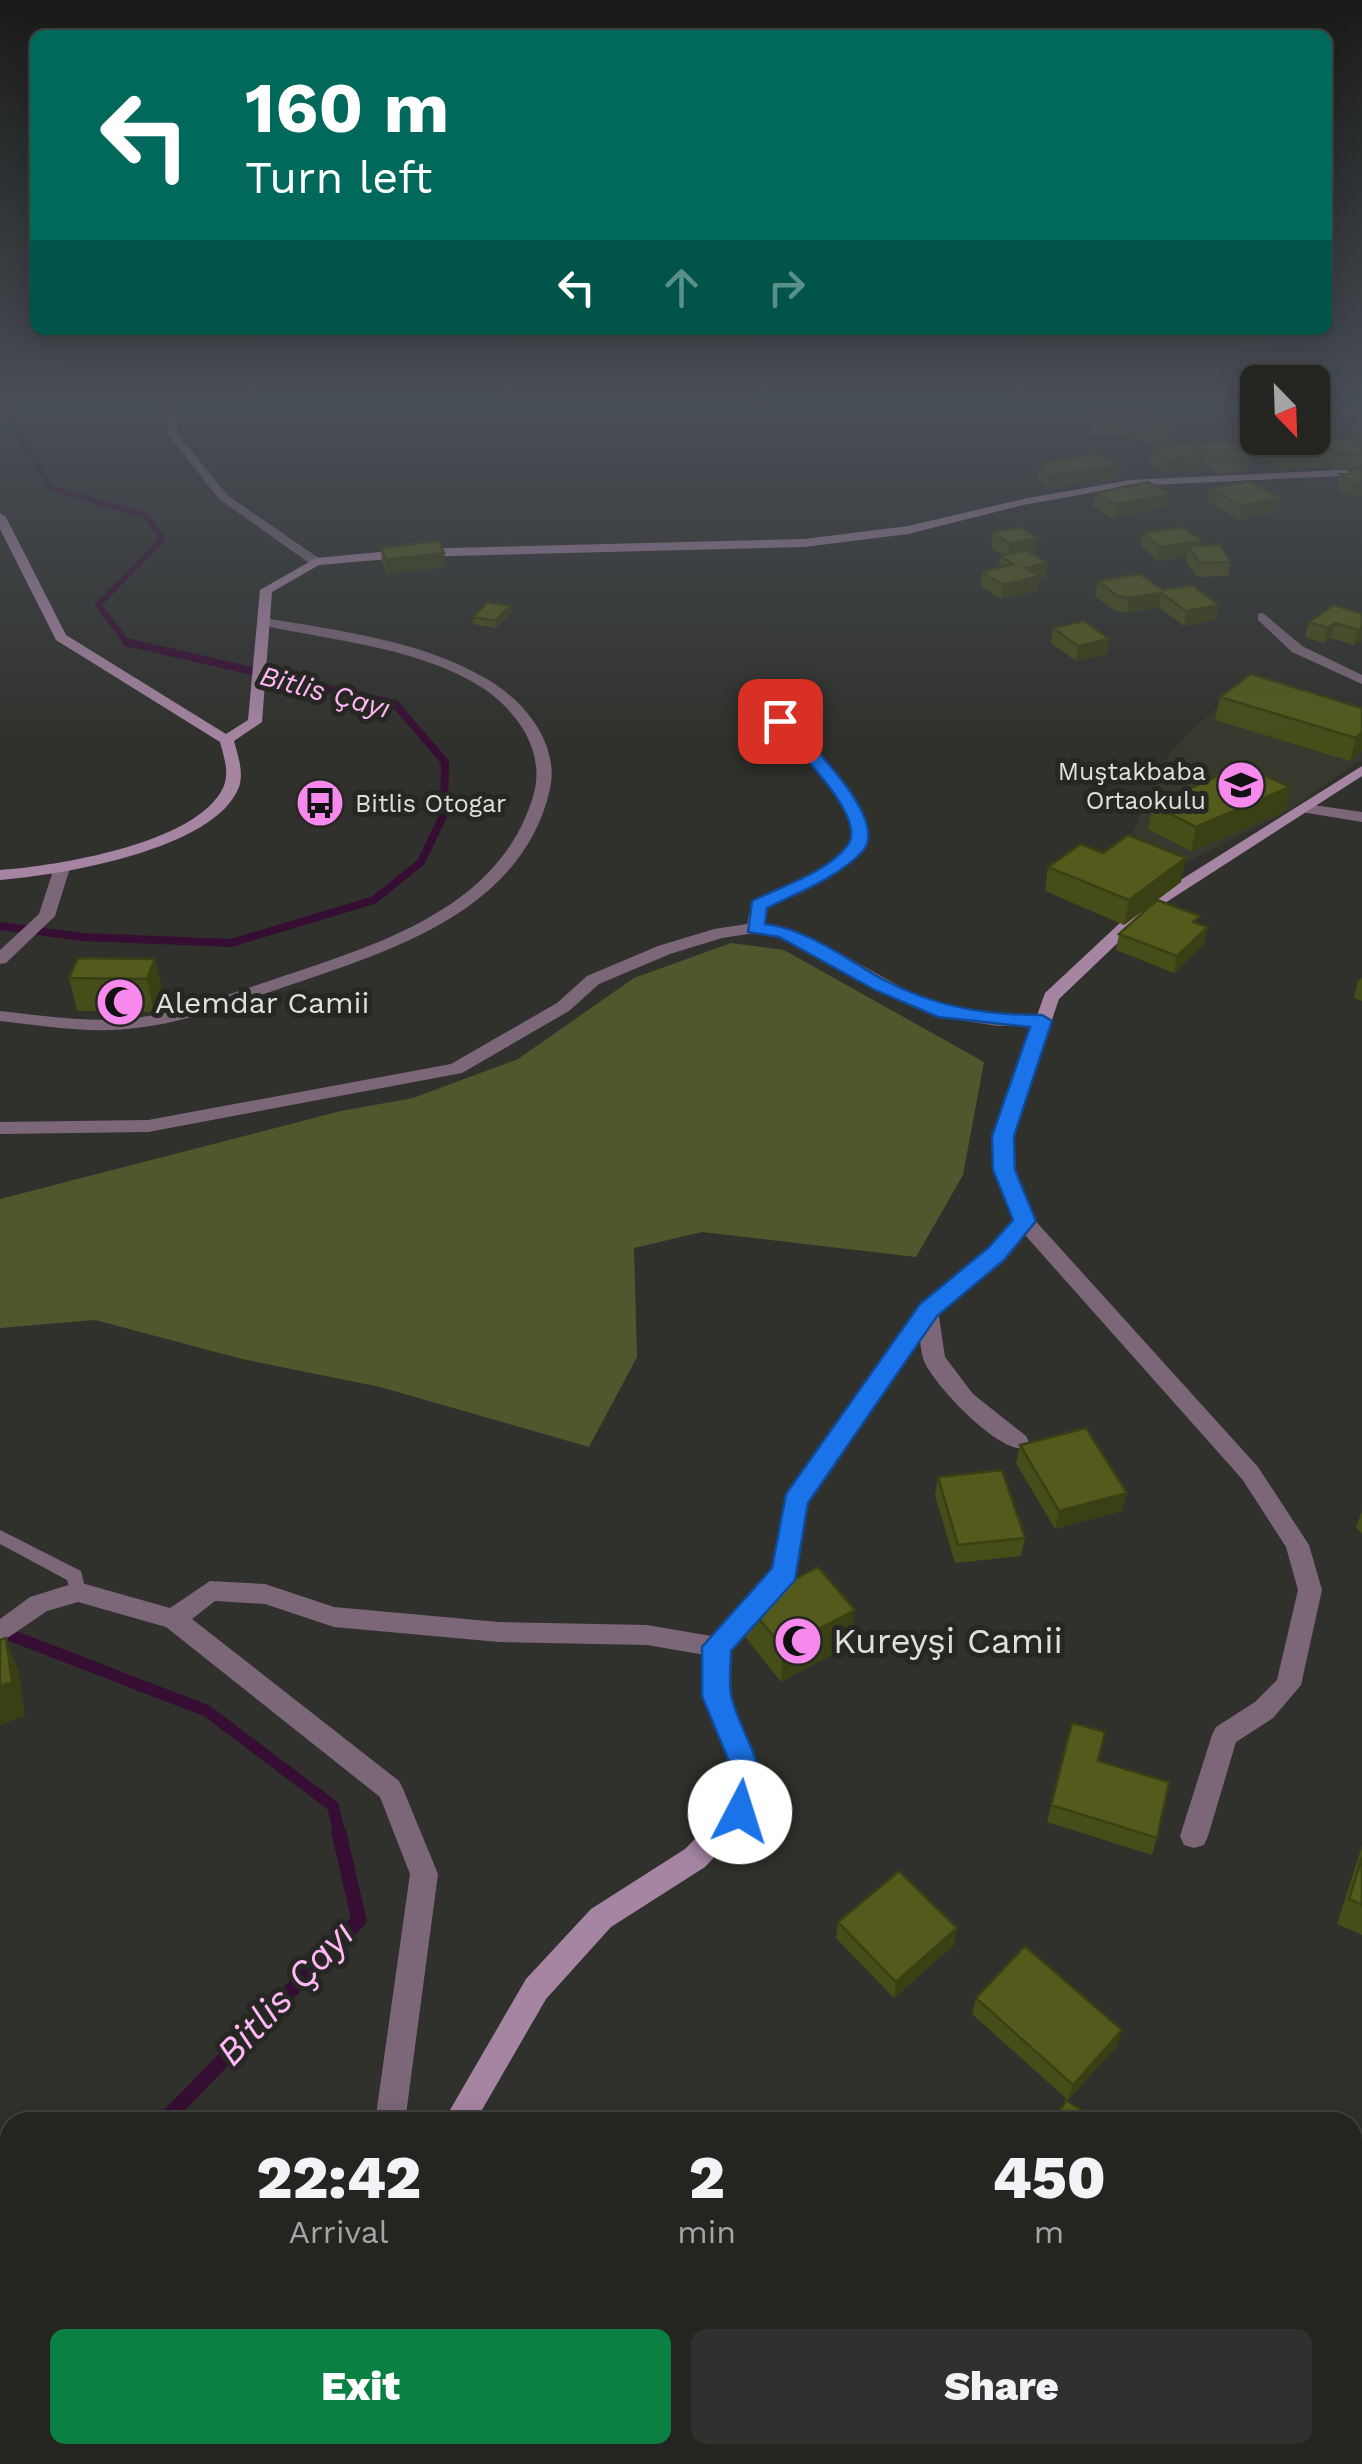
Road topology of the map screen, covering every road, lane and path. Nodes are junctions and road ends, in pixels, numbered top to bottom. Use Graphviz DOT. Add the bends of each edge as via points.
graph roads {
  1 [pos="0,517"];
  2 [pos="252,517"];
  3 [pos="969,517"];
  4 [pos="316,562"];
  5 [pos="1263,616"];
  6 [pos="266,630"];
  7 [pos="1362,680"];
  8 [pos="780,721"];
  9 [pos="226,740"];
  10 [pos="1362,770"];
  11 [pos="1306,808"];
  12 [pos="1362,817"];
  13 [pos="62,868"];
  14 [pos="0,875"];
  15 [pos="755,928"];
  16 [pos="5,955"];
  17 [pos="0,1016"];
  18 [pos="1042,1021"];
  19 [pos="0,1128"];
  20 [pos="1024,1221"];
  21 [pos="928,1310"];
  22 [pos="1018,1442"];
  23 [pos="0,1536"];
  24 [pos="78,1592"];
  25 [pos="174,1619"];
  26 [pos="0,1633"];
  27 [pos="716,1647"];
  28 [pos="1194,1836"];
  29 [pos="391,2112"];
  30 [pos="464,2112"];
  1 -- 9 [label="main road" via="61,637"];
  2 -- 4 [label="street"];
  3 -- 4 [label="main road" via="804,543"];
  4 -- 6 [label="main road" via="266,590"];
  5 -- 7 [label="street" via="1296,648"];
  6 -- 9 [label="main road" via="255,722"];
  6 -- 17 [label="street" via="438,660 507,701 540,740 547,776 532,824 501,873 454,909 368,952 188,1013 115,1025"];
  8 -- 15 [label="street" via="854,807 861,833 857,847 828,870 758,905"];
  9 -- 13 [label="main road" via="235,770 229,793 207,815 112,856"];
  10 -- 11 [label="main road"];
  11 -- 12 [label="street"];
  11 -- 18 [label="main road" via="1142,912 1051,998"];
  13 -- 14 [label="main road"];
  13 -- 16 [label="street" via="47,916"];
  15 -- 18 [label="street" via="784,932 945,1013"];
  15 -- 19 [label="street" via="720,932 593,980 564,1007 456,1068 148,1126"];
  18 -- 20 [label="main road" via="1003,1136 1004,1170"];
  20 -- 21 [label="main road" via="996,1254"];
  20 -- 28 [label="street" via="1250,1473 1298,1545 1310,1590 1288,1686 1226,1735"];
  21 -- 22 [label="street" via="934,1358 966,1400"];
  21 -- 27 [label="main road" via="796,1502 785,1572"];
  23 -- 24 [label="lane" via="75,1576"];
  24 -- 25 [label="street"];
  24 -- 26 [label="street" via="39,1604"];
  25 -- 27 [label="street" via="210,1591 265,1594 334,1617 498,1632 647,1634"];
  25 -- 29 [label="street" via="390,1789 424,1874"];
  27 -- 30 [label="main road" via="716,1696 748,1771 740,1812 695,1858 601,1918 536,1989"];
}
